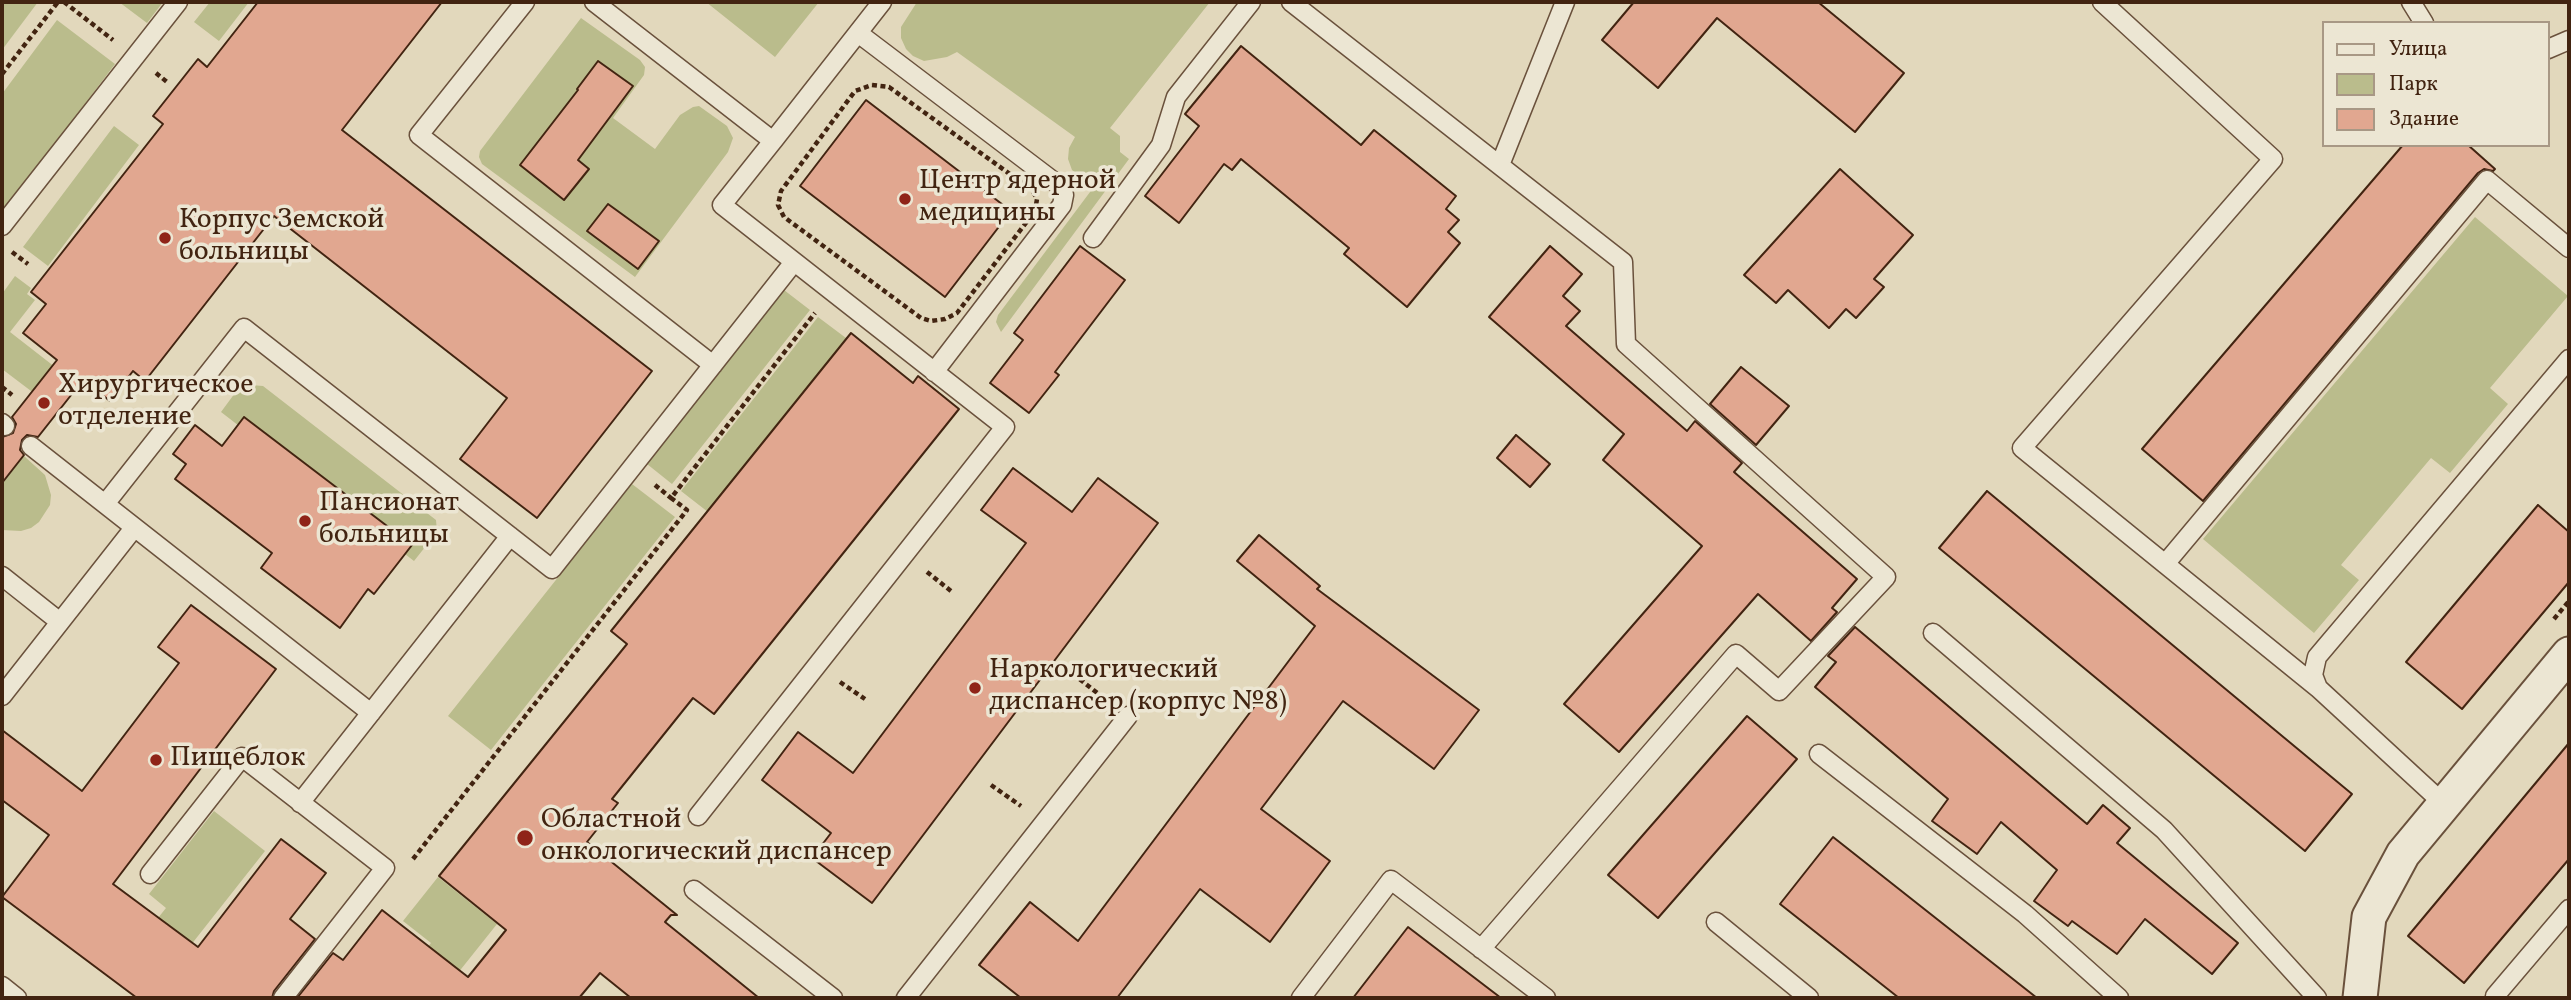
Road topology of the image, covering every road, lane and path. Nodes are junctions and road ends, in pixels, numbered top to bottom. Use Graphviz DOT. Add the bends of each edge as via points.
graph roads {
  1 [pos="58,2"];
  2 [pos="64,2"];
  3 [pos="178,2"];
  4 [pos="525,2"];
  5 [pos="594,2"];
  6 [pos="882,2"];
  7 [pos="1251,2"];
  8 [pos="1291,2"];
  9 [pos="1565,2"];
  10 [pos="2102,2"];
  11 [pos="2411,2"];
  12 [pos="2423,21"];
  13 [pos="858,33"];
  14 [pos="2569,40"];
  15 [pos="121,46"];
  16 [pos="2550,48"];
  17 [pos="2,74"];
  18 [pos="773,141"];
  19 [pos="1500,165"];
  20 [pos="2,226"];
  21 [pos="1093,238"];
  22 [pos="2569,248"];
  23 [pos="794,262"];
  24 [pos="853,266"];
  25 [pos="832,291"];
  26 [pos="2569,359"];
  27 [pos="713,365"];
  28 [pos="934,372"];
  29 [pos="31,446"];
  30 [pos="105,504"];
  31 [pos="134,528"];
  32 [pos="510,536"];
  33 [pos="2165,564"];
  34 [pos="2,576"];
  35 [pos="60,622"];
  36 [pos="1933,633"];
  37 [pos="2569,654"];
  38 [pos="1073,674"];
  39 [pos="2318,688"];
  40 [pos="2,696"];
  41 [pos="371,713"];
  42 [pos="1128,716"];
  43 [pos="1819,754"];
  44 [pos="300,803"];
  45 [pos="2445,805"];
  46 [pos="698,816"];
  47 [pos="392,873"];
  48 [pos="150,874"];
  49 [pos="694,890"];
  50 [pos="2569,909"];
  51 [pos="1716,922"];
  52 [pos="1481,949"];
  53 [pos="2,986"];
  54 [pos="2495,996"];
  55 [pos="17,998"];
  56 [pos="283,998"];
  57 [pos="833,998"];
  58 [pos="906,998"];
  59 [pos="1301,998"];
  60 [pos="1546,998"];
  61 [pos="1809,998"];
  62 [pos="2119,998"];
  63 [pos="2317,998"];
  64 [pos="2360,998"];
  1 -- 17 [label="path"];
  2 -- 15 [label="path"];
  3 -- 20 [label="lane"];
  4 -- 27 [label="lane" via="419,135"];
  5 -- 18 [label="lane"];
  6 -- 13 [label="lane"];
  7 -- 21 [label="lane" via="1176,97 1161,145"];
  8 -- 19 [label="lane"];
  9 -- 19 [label="lane"];
  10 -- 33 [label="lane" via="2273,159 2022,448"];
  11 -- 12 [label="lane"];
  13 -- 18 [label="lane"];
  13 -- 28 [label="lane" via="1061,187 1064,195 1062,205"];
  14 -- 16 [label="lane"];
  18 -- 23 [label="lane" via="722,205"];
  19 -- 52 [label="lane" via="1623,262 1626,344 1886,577 1779,691 1736,654"];
  22 -- 33 [label="lane" via="2487,180"];
  23 -- 25 [label="lane"];
  23 -- 27 [label="lane"];
  24 -- 24 [label="path" via="921,318 945,319 957,313 981,282 1035,211 1037,199 1032,190 889,87 865,86 855,91 781,191 778,205 784,217"];
  24 -- 25 [label="path"];
  25 -- 28 [label="lane"];
  25 -- 47 [label="path" via="671,498 687,510"];
  26 -- 39 [label="lane" via="2317,657 2314,675"];
  27 -- 32 [label="lane" via="552,569"];
  28 -- 46 [label="lane" via="1005,427"];
  29 -- 30 [label="lane"];
  30 -- 31 [label="lane"];
  30 -- 32 [label="lane" via="244,328"];
  31 -- 35 [label="lane"];
  31 -- 41 [label="lane"];
  32 -- 41 [label="lane"];
  33 -- 39 [label="lane"];
  34 -- 35 [label="lane"];
  35 -- 40 [label="lane"];
  36 -- 63 [label="lane" via="2164,830"];
  37 -- 45 [label="street"];
  38 -- 42 [label="path"];
  39 -- 45 [label="lane"];
  41 -- 44 [label="lane"];
  42 -- 58 [label="lane"];
  43 -- 62 [label="lane" via="2025,914"];
  44 -- 47 [label="lane"];
  44 -- 48 [label="lane" via="242,757"];
  45 -- 64 [label="street" via="2403,854 2369,917"];
  47 -- 56 [label="lane"];
  49 -- 57 [label="lane"];
  50 -- 54 [label="lane"];
  51 -- 61 [label="lane"];
  52 -- 59 [label="lane" via="1391,880"];
  52 -- 60 [label="lane"];
  53 -- 55 [label="lane"];
}
